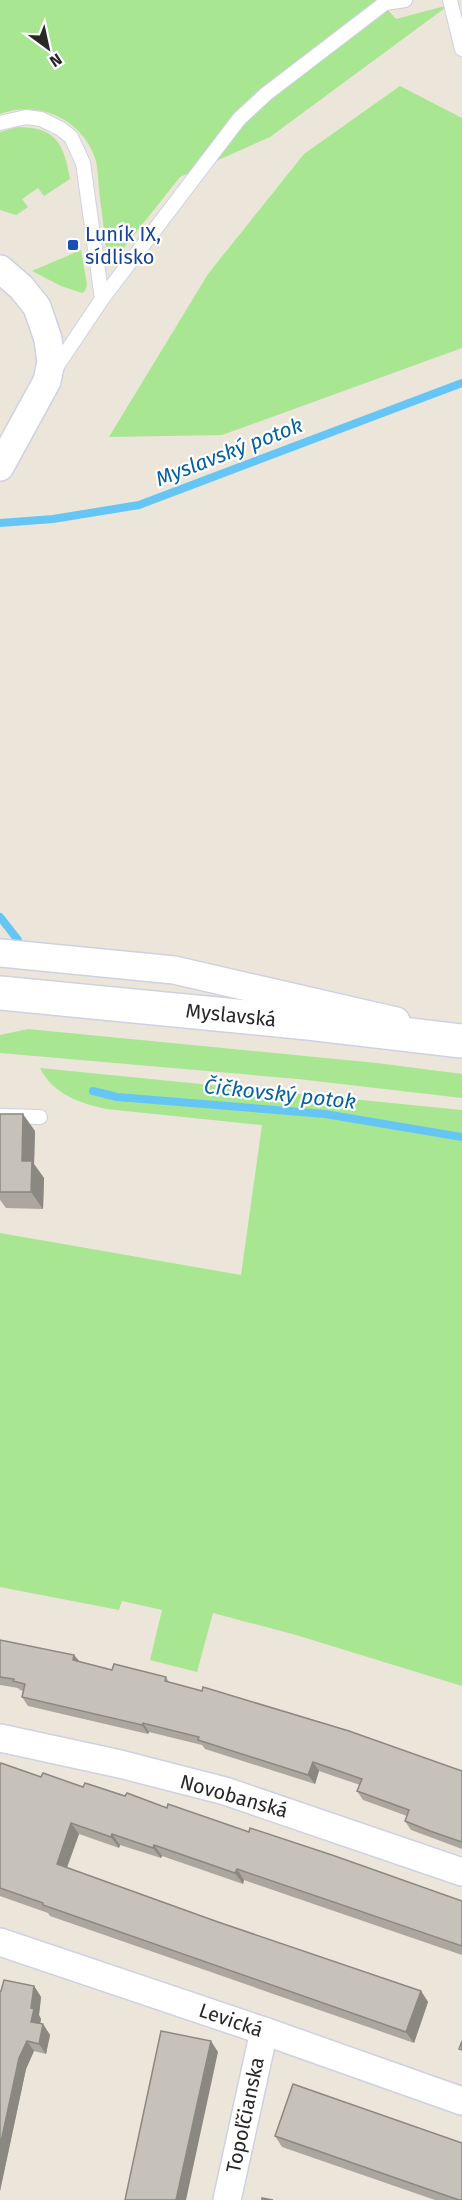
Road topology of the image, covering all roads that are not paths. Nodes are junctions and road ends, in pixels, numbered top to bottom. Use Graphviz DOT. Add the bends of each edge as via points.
graph roads {
  1 [pos="405,0"];
  2 [pos="450,0"];
  3 [pos="462,49"];
  4 [pos="0,123"];
  5 [pos="0,269"];
  6 [pos="102,299"];
  7 [pos="47,381"];
  8 [pos="0,467"];
  9 [pos="0,953"];
  10 [pos="0,993"];
  11 [pos="462,1035"];
  12 [pos="462,1041"];
  13 [pos="0,1116"];
  14 [pos="40,1117"];
  15 [pos="0,1738"];
  16 [pos="462,1872"];
  17 [pos="0,1942"];
  18 [pos="264,2031"];
  19 [pos="462,2101"];
  20 [pos="227,2200"];
  1 -- 6 [label="lane" via="385,3 252,105 227,132"];
  2 -- 3 [label="lane"];
  4 -- 6 [label="lane" via="26,117 42,119 71,137 83,163"];
  5 -- 7 [label="street" via="29,295 41,316 51,362"];
  6 -- 7 [label="lane"];
  7 -- 8 [label="street"];
  9 -- 11 [label="street" via="174,970"];
  10 -- 12 [label="street, Myslavská"];
  13 -- 14 [label="lane"];
  15 -- 16 [label="street, Novobanská" via="225,1791"];
  17 -- 18 [label="street, Levická"];
  18 -- 19 [label="street, Levická"];
  18 -- 20 [label="street, Topoľčianska"];
}
